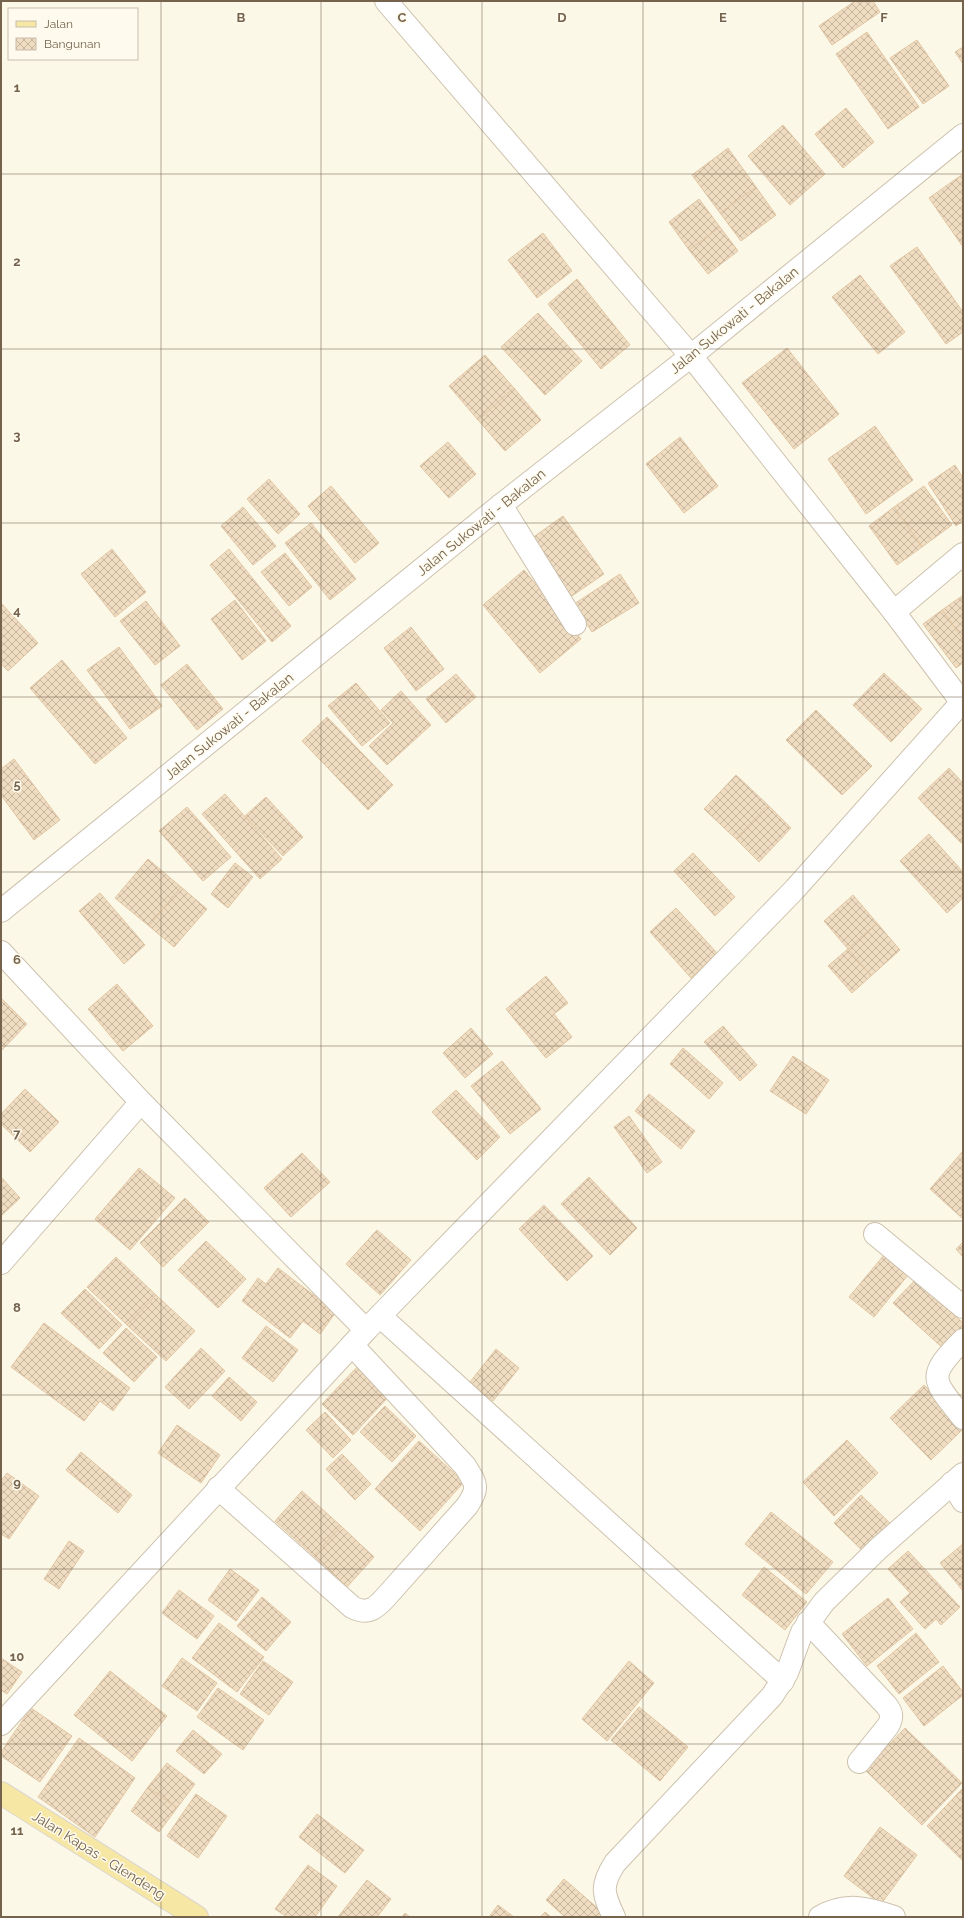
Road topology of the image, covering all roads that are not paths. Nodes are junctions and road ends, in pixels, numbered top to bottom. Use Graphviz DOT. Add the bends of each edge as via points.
graph roads {
  1 [pos="386,1"];
  2 [pos="963,135"];
  3 [pos="691,356"];
  4 [pos="501,505"];
  5 [pos="963,554"];
  6 [pos="894,612"];
  7 [pos="574,624"];
  8 [pos="962,703"];
  9 [pos="1,911"];
  10 [pos="1,952"];
  11 [pos="142,1102"];
  12 [pos="874,1234"];
  13 [pos="1,1263"];
  14 [pos="963,1307"];
  15 [pos="366,1330"];
  16 [pos="963,1340"];
  17 [pos="963,1418"];
  18 [pos="959,1486"];
  19 [pos="218,1488"];
  20 [pos="808,1622"];
  21 [pos="783,1681"];
  22 [pos="1,1724"];
  23 [pos="858,1762"];
  24 [pos="1,1793"];
  25 [pos="197,1917"];
  26 [pos="614,1917"];
  27 [pos="820,1917"];
  28 [pos="894,1917"];
  1 -- 3 [label="street"];
  2 -- 3 [label="street, Jalan Sukowati - Bakalan"];
  3 -- 4 [label="street, Jalan Sukowati - Bakalan"];
  3 -- 6 [label="street"];
  4 -- 7 [label="street"];
  4 -- 9 [label="street, Jalan Sukowati - Bakalan"];
  5 -- 6 [label="street"];
  6 -- 8 [label="street"];
  8 -- 15 [label="street" via="795,888"];
  10 -- 11 [label="street"];
  11 -- 13 [label="street"];
  11 -- 15 [label="street"];
  12 -- 14 [label="street"];
  15 -- 19 [label="street"];
  15 -- 19 [label="street" via="465,1466 476,1485 467,1506 382,1601 370,1611 363,1612 352,1608"];
  15 -- 21 [label="street"];
  16 -- 17 [label="street" via="943,1361 937,1375 940,1388"];
  18 -- 20 [label="street" via="839,1586"];
  19 -- 22 [label="street"];
  20 -- 21 [label="street" via="797,1642"];
  20 -- 23 [label="street" via="891,1713 888,1726"];
  21 -- 26 [label="street" via="744,1728 615,1864 604,1884 605,1897"];
  24 -- 25 [label="main road, Jalan Kapas - Glendeng"];
  27 -- 28 [label="street" via="836,1909 855,1908"];
}
